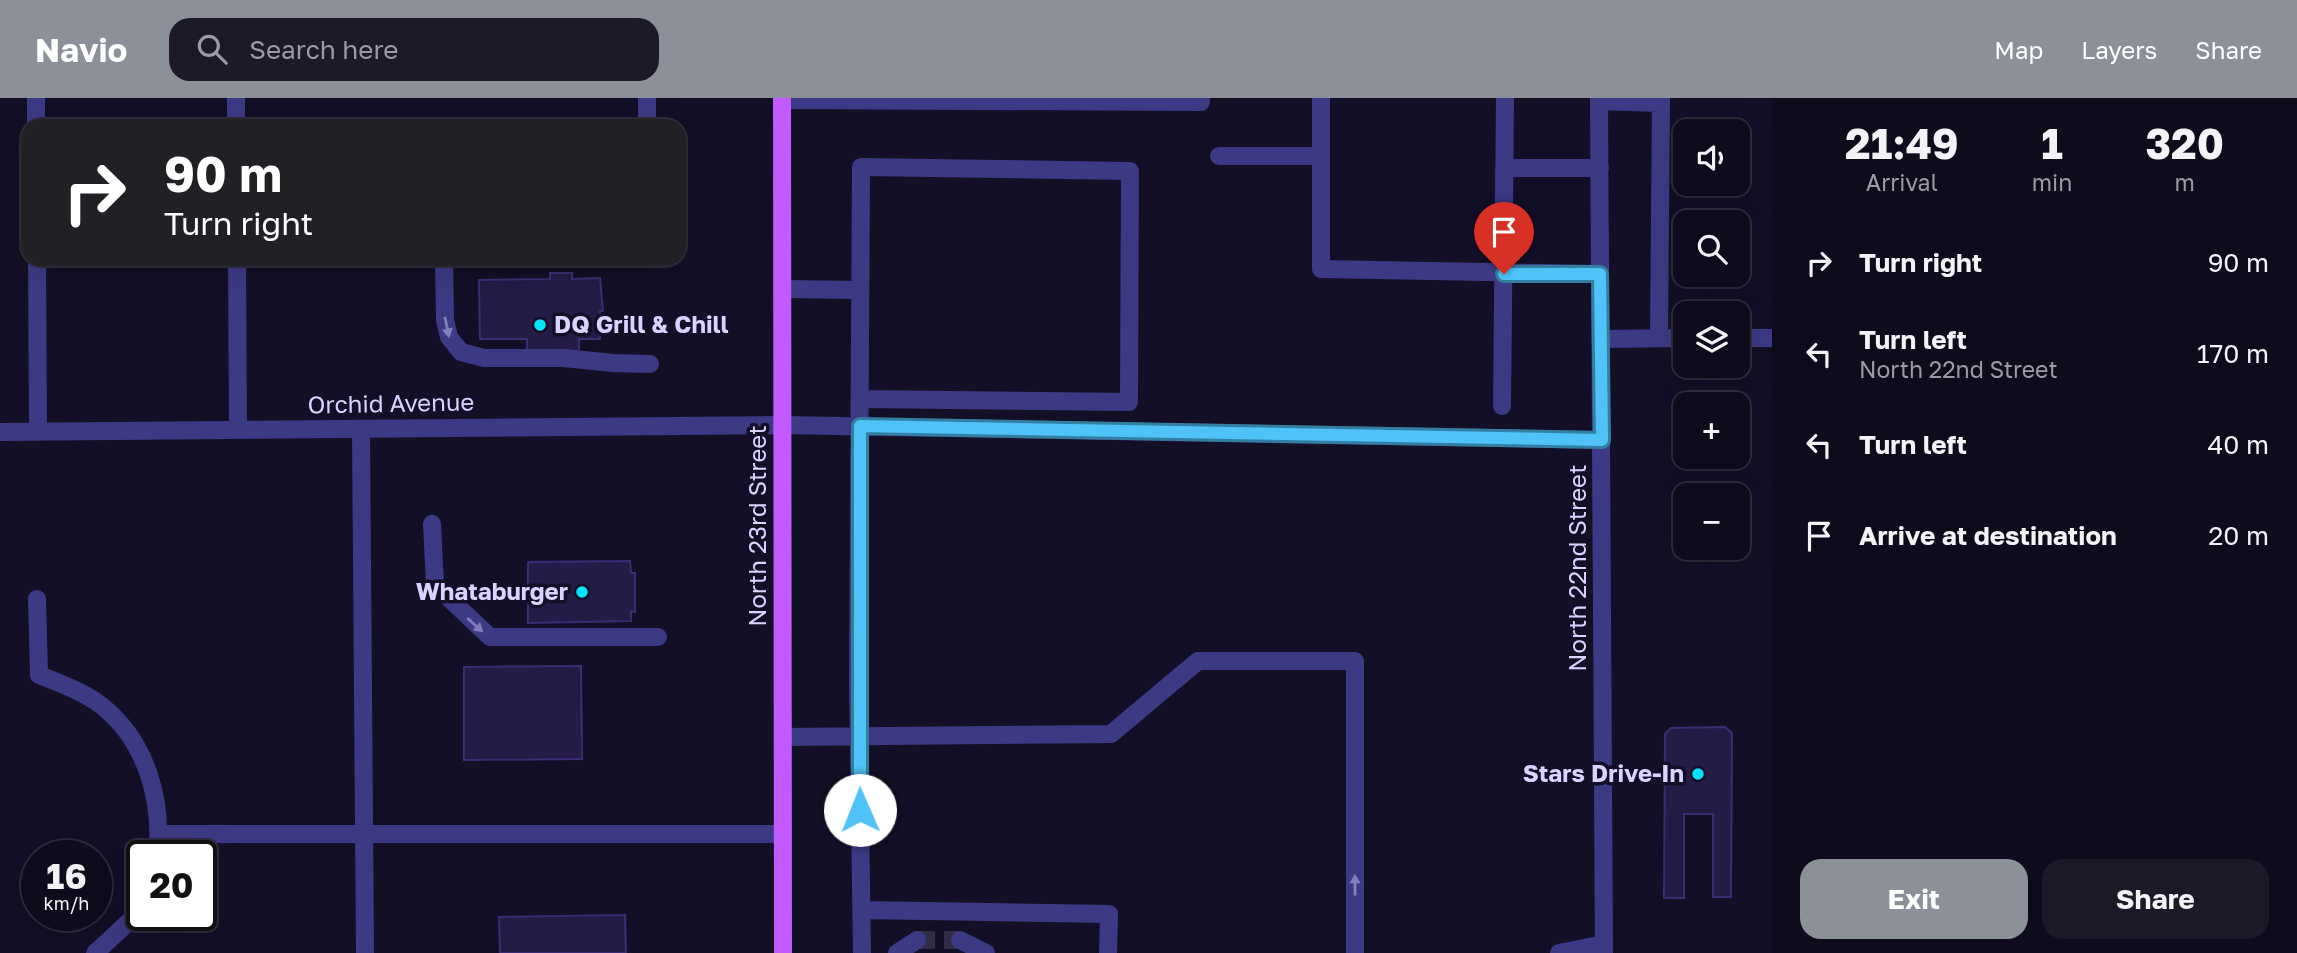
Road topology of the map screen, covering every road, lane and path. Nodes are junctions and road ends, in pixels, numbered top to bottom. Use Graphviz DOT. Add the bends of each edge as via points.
graph roads {
  1 [pos="36,98"];
  2 [pos="236,98"];
  3 [pos="647,98"];
  4 [pos="1321,98"];
  5 [pos="1505,98"];
  6 [pos="782,99"];
  7 [pos="911,99"];
  8 [pos="1599,99"];
  9 [pos="1201,100"];
  10 [pos="1661,100"];
  11 [pos="36,119"];
  12 [pos="236,119"];
  13 [pos="647,119"];
  14 [pos="1219,156"];
  15 [pos="1321,156"];
  16 [pos="1600,167"];
  17 [pos="1504,168"];
  18 [pos="37,266"];
  19 [pos="237,266"];
  20 [pos="444,266"];
  21 [pos="1504,274"];
  22 [pos="1600,274"];
  23 [pos="782,289"];
  24 [pos="860,290"];
  25 [pos="1659,338"];
  26 [pos="1673,338"];
  27 [pos="1750,338"];
  28 [pos="1772,338"];
  29 [pos="1601,339"];
  30 [pos="650,363"];
  31 [pos="860,399"];
  32 [pos="1502,406"];
  33 [pos="782,425"];
  34 [pos="860,426"];
  35 [pos="361,429"];
  36 [pos="238,430"];
  37 [pos="0,432"];
  38 [pos="38,432"];
  39 [pos="1602,440"];
  40 [pos="432,524"];
  41 [pos="37,599"];
  42 [pos="658,637"];
  43 [pos="858,736"];
  44 [pos="783,737"];
  45 [pos="159,834"];
  46 [pos="783,834"];
  47 [pos="365,835"];
  48 [pos="158,840"];
  49 [pos="862,910"];
  50 [pos="126,924"];
  51 [pos="917,940"];
  52 [pos="960,940"];
  53 [pos="1604,948"];
  54 [pos="94,953"];
  55 [pos="365,953"];
  56 [pos="783,953"];
  57 [pos="862,953"];
  58 [pos="897,953"];
  59 [pos="985,953"];
  60 [pos="1108,953"];
  61 [pos="1355,953"];
  62 [pos="1559,953"];
  1 -- 11 [label="street"];
  2 -- 12 [label="street"];
  3 -- 13 [label="street"];
  4 -- 15 [label="street"];
  5 -- 17 [label="street"];
  6 -- 7 [label="street"];
  6 -- 23 [label="main road, North 23rd Street"];
  7 -- 9 [label="street"];
  8 -- 10 [label="street"];
  8 -- 16 [label="street, North 22nd Street"];
  10 -- 25 [label="street"];
  14 -- 15 [label="street"];
  15 -- 21 [label="street" via="1321,269"];
  16 -- 17 [label="street"];
  16 -- 22 [label="street, North 22nd Street"];
  17 -- 21 [label="street"];
  18 -- 38 [label="street"];
  19 -- 36 [label="street"];
  20 -- 30 [label="street, one-way" via="445,320 449,337 461,352 484,358"];
  21 -- 22 [label="street"];
  21 -- 32 [label="street"];
  22 -- 29 [label="street, North 22nd Street"];
  23 -- 24 [label="street"];
  23 -- 33 [label="main road, North 23rd Street"];
  24 -- 31 [label="street"];
  24 -- 31 [label="street" via="861,167 1130,171 1129,402"];
  25 -- 26 [label="street"];
  25 -- 29 [label="street"];
  27 -- 28 [label="street"];
  29 -- 39 [label="street, North 22nd Street"];
  31 -- 34 [label="street"];
  33 -- 34 [label="street, Orchid Avenue"];
  33 -- 35 [label="street, Orchid Avenue"];
  33 -- 44 [label="main road, North 23rd Street"];
  34 -- 39 [label="street, Orchid Avenue"];
  34 -- 43 [label="street"];
  35 -- 36 [label="street, Orchid Avenue"];
  35 -- 47 [label="street"];
  36 -- 38 [label="street, Orchid Avenue"];
  37 -- 38 [label="street, Orchid Avenue"];
  39 -- 53 [label="street, North 22nd Street"];
  40 -- 42 [label="street, one-way" via="435,585 490,637"];
  41 -- 45 [label="street" via="39,675 101,705 121,726 148,770 159,804"];
  43 -- 44 [label="street"];
  43 -- 49 [label="street"];
  61 -- 43 [label="street, one-way" via="1355,660 1198,661 1111,734"];
  44 -- 46 [label="main road, North 23rd Street"];
  45 -- 47 [label="street"];
  45 -- 48 [label="street"];
  46 -- 47 [label="street"];
  46 -- 56 [label="main road, North 23rd Street"];
  47 -- 55 [label="street"];
  49 -- 57 [label="street"];
  49 -- 60 [label="street" via="1109,914"];
  50 -- 54 [label="street"];
  51 -- 58 [label="street"];
  52 -- 59 [label="street"];
  53 -- 62 [label="street"];
}
